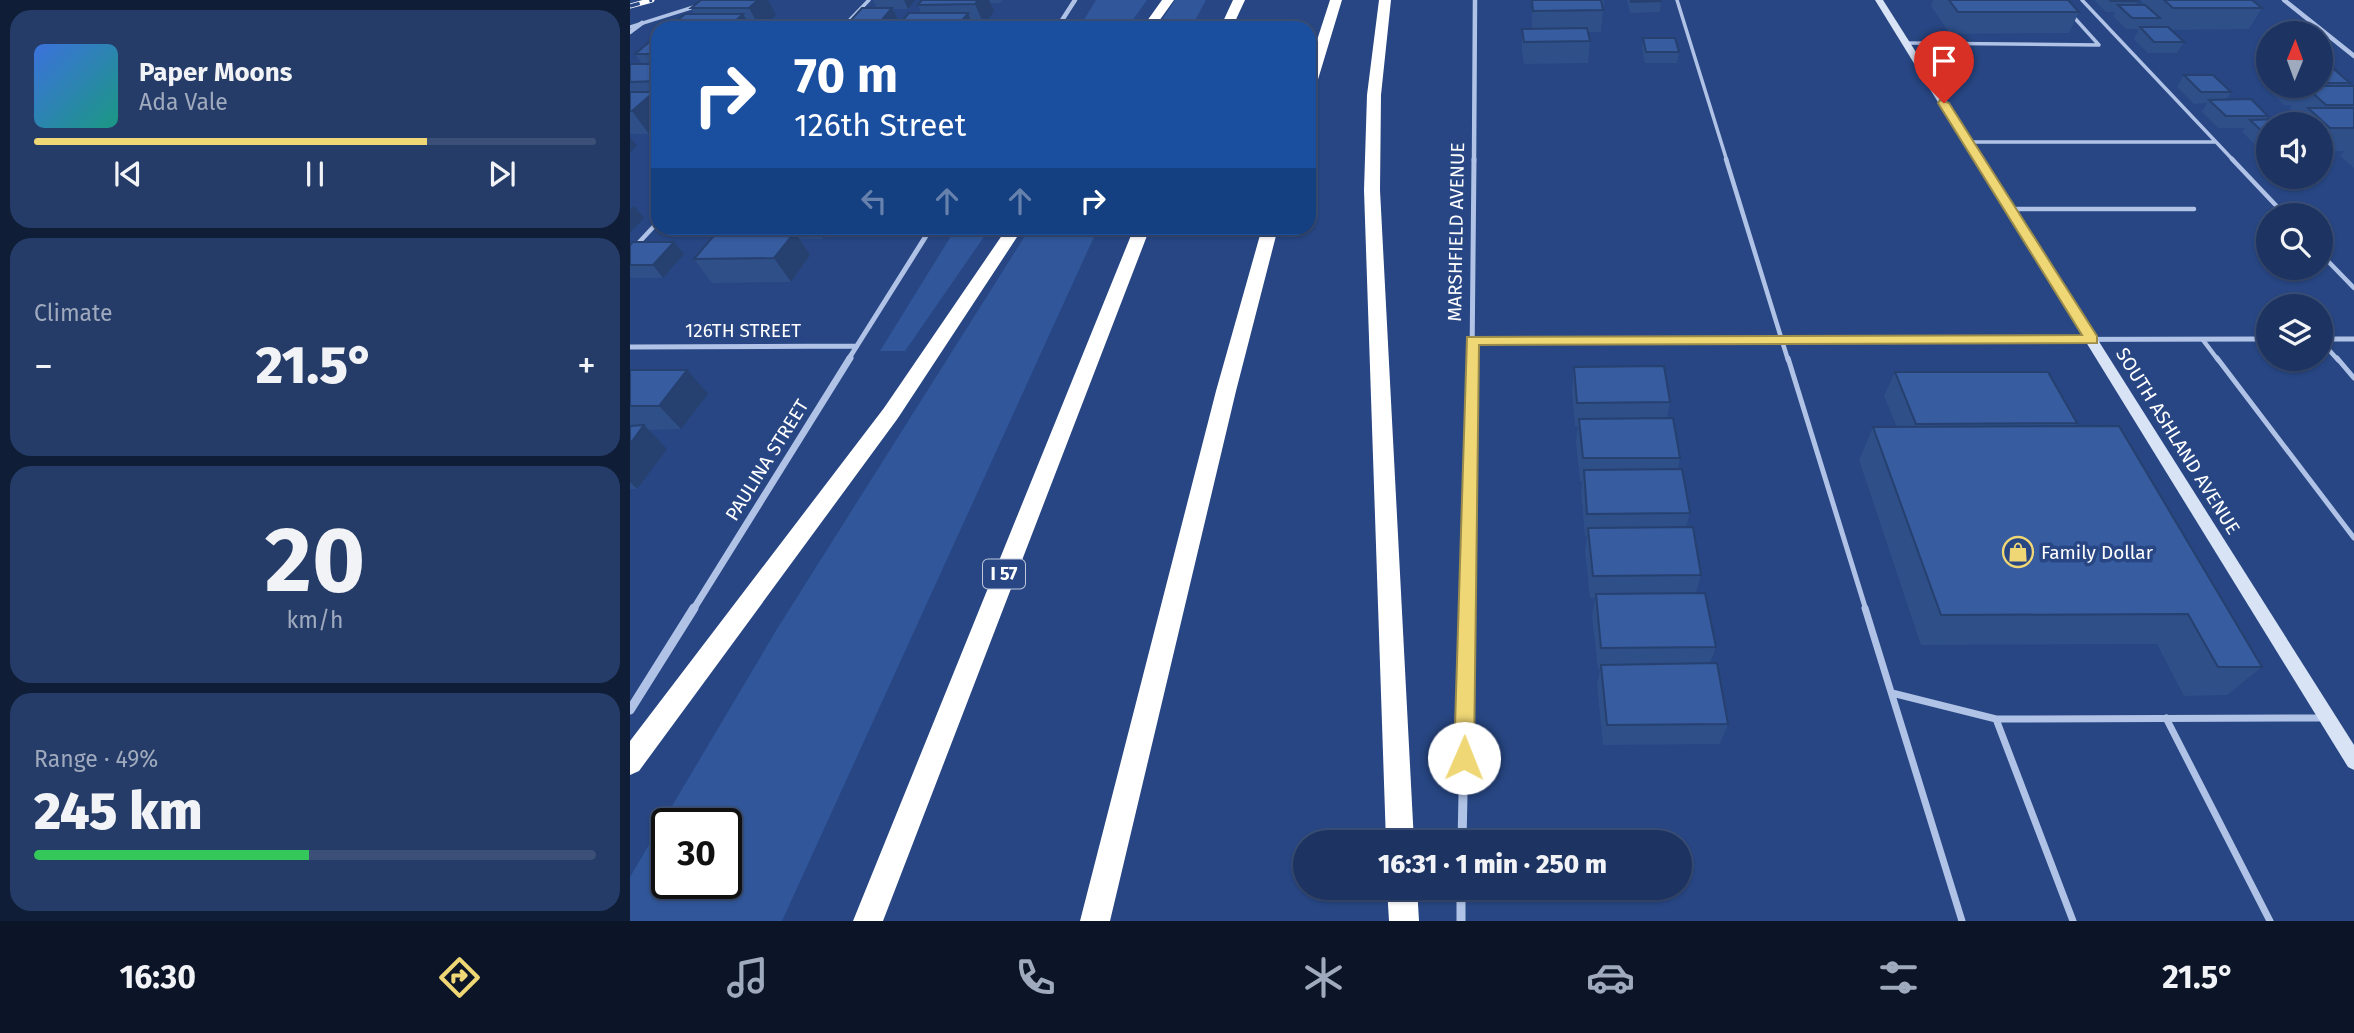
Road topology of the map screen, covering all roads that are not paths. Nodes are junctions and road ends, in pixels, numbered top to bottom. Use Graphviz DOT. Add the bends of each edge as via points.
graph roads {
  1 [pos="869,0"];
  2 [pos="1075,0"];
  3 [pos="1168,0"];
  4 [pos="1239,0"];
  5 [pos="1336,0"];
  6 [pos="1385,0"];
  7 [pos="1475,0"];
  8 [pos="1677,0"];
  9 [pos="1879,0"];
  10 [pos="2082,0"];
  11 [pos="2284,0"];
  12 [pos="703,4"];
  13 [pos="2067,9"];
  14 [pos="849,21"];
  15 [pos="1062,21"];
  16 [pos="1154,21"];
  17 [pos="1229,21"];
  18 [pos="642,23"];
  19 [pos="630,27"];
  20 [pos="630,32"];
  21 [pos="1906,43"];
  22 [pos="2354,56"];
  23 [pos="1316,64"];
  24 [pos="1969,142"];
  25 [pos="2216,142"];
  26 [pos="2274,203"];
  27 [pos="2010,209"];
  28 [pos="2194,209"];
  29 [pos="651,230"];
  30 [pos="927,235"];
  31 [pos="1010,235"];
  32 [pos="1139,235"];
  33 [pos="1268,235"];
  34 [pos="630,252"];
  35 [pos="2333,266"];
  36 [pos="2354,288"];
  37 [pos="2256,339"];
  38 [pos="2354,339"];
  39 [pos="1783,340"];
  40 [pos="2092,340"];
  41 [pos="2203,340"];
  42 [pos="2333,340"];
  43 [pos="1472,341"];
  44 [pos="857,346"];
  45 [pos="630,347"];
  46 [pos="2333,355"];
  47 [pos="2354,378"];
  48 [pos="2354,538"];
  49 [pos="1892,693"];
  50 [pos="630,710"];
  51 [pos="2166,718"];
  52 [pos="2328,718"];
  53 [pos="1996,719"];
  54 [pos="2354,761"];
  55 [pos="630,762"];
  56 [pos="1399,830"];
  57 [pos="1462,830"];
  58 [pos="1403,900"];
  59 [pos="1461,900"];
  60 [pos="868,921"];
  61 [pos="1095,921"];
  62 [pos="1404,921"];
  63 [pos="1461,921"];
  64 [pos="1962,921"];
  65 [pos="2073,921"];
  66 [pos="2270,921"];
  1 -- 14 [label="lane"];
  2 -- 15 [label="street"];
  3 -- 16 [label="highway"];
  4 -- 17 [label="highway"];
  5 -- 23 [label="highway"];
  6 -- 56 [label="highway" via="1373,129 1374,241"];
  7 -- 43 [label="street, MARSHFIELD AVENUE"];
  8 -- 39 [label="lane"];
  9 -- 21 [label="main road, SOUTH ASHLAND AVENUE"];
  10 -- 25 [label="lane"];
  11 -- 22 [label="street"];
  12 -- 18 [label="lane"];
  13 -- 21 [label="lane" via="2099,45"];
  18 -- 19 [label="lane"];
  18 -- 20 [label="street"];
  21 -- 24 [label="main road, SOUTH ASHLAND AVENUE"];
  24 -- 25 [label="lane"];
  24 -- 27 [label="main road, SOUTH ASHLAND AVENUE"];
  25 -- 26 [label="lane"];
  27 -- 28 [label="lane"];
  27 -- 40 [label="main road, SOUTH ASHLAND AVENUE"];
  29 -- 34 [label="lane"];
  30 -- 44 [label="street, PAULINA STREET"];
  31 -- 55 [label="highway" via="891,413"];
  32 -- 60 [label="highway, I 57"];
  33 -- 61 [label="highway"];
  35 -- 36 [label="lane"];
  37 -- 41 [label="street"];
  38 -- 42 [label="street"];
  39 -- 40 [label="street"];
  39 -- 43 [label="street"];
  39 -- 49 [label="lane"];
  40 -- 41 [label="street"];
  40 -- 52 [label="main road, SOUTH ASHLAND AVENUE"];
  41 -- 48 [label="lane"];
  43 -- 57 [label="street, MARSHFIELD AVENUE"];
  44 -- 45 [label="street, 126TH STREET"];
  44 -- 50 [label="street, PAULINA STREET"];
  46 -- 47 [label="lane"];
  49 -- 53 [label="lane"];
  49 -- 64 [label="lane"];
  51 -- 52 [label="lane"];
  51 -- 53 [label="lane"];
  51 -- 66 [label="lane"];
  52 -- 54 [label="main road, SOUTH ASHLAND AVENUE"];
  53 -- 65 [label="lane"];
  58 -- 62 [label="highway"];
  59 -- 63 [label="street"];
}
